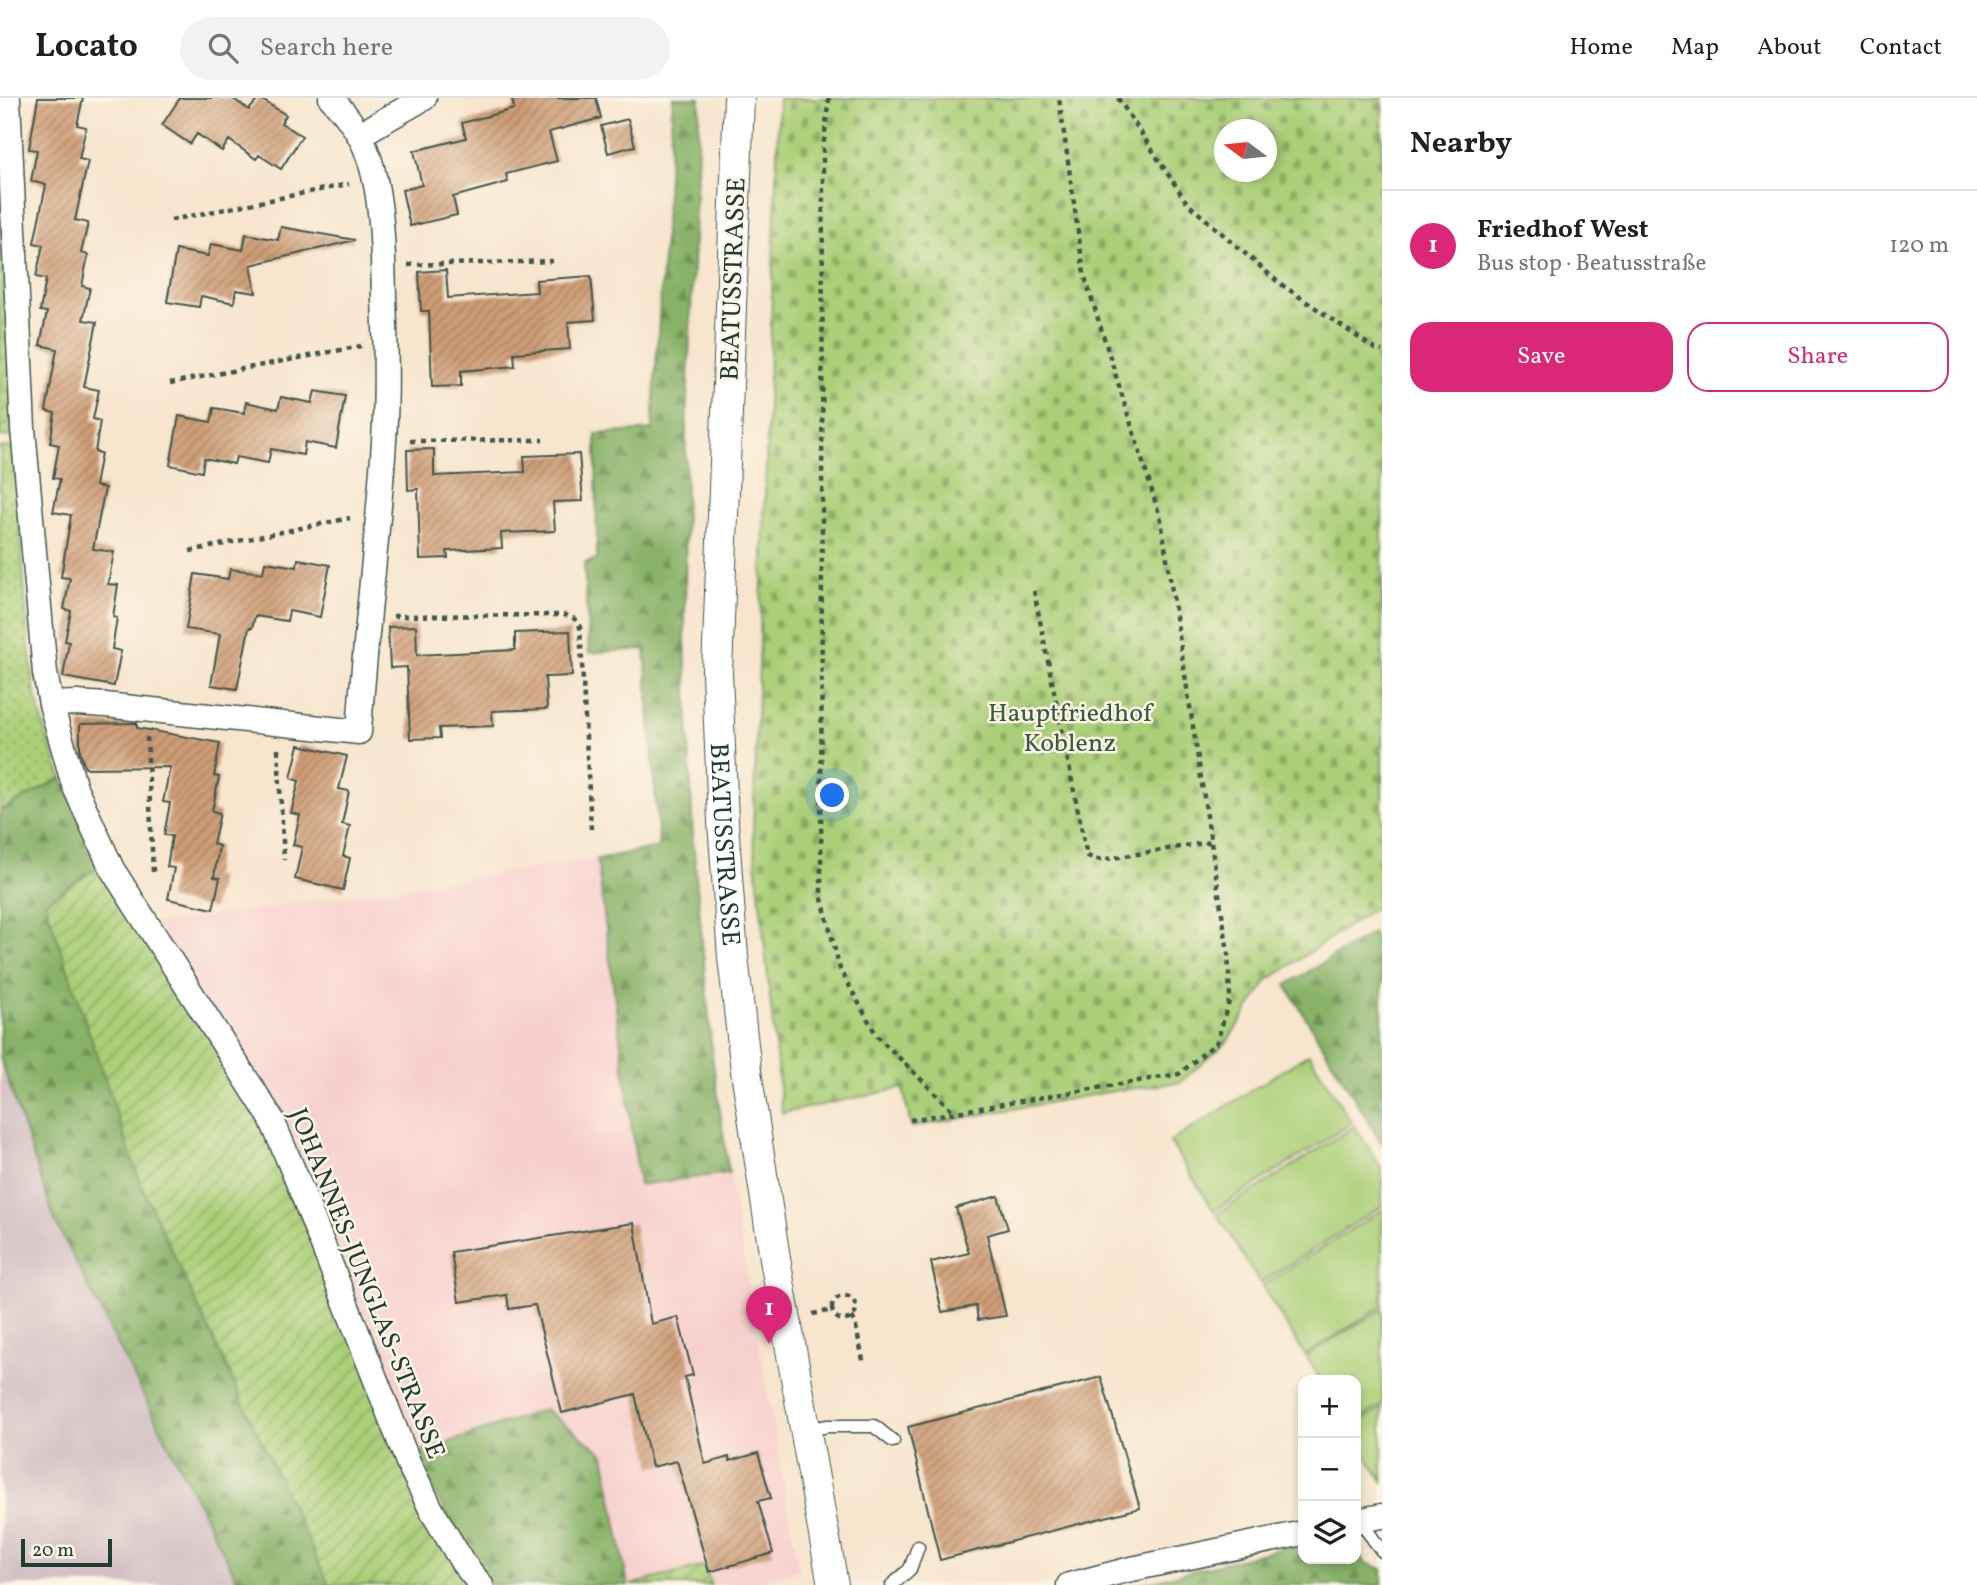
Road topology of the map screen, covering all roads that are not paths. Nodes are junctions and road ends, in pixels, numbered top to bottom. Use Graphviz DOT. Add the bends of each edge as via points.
graph roads {
  1 [pos="8,98"];
  2 [pos="331,98"];
  3 [pos="424,98"];
  4 [pos="739,98"];
  5 [pos="359,135"];
  6 [pos="51,704"];
  7 [pos="806,1430"];
  8 [pos="893,1441"];
  9 [pos="1367,1519"];
  10 [pos="1298,1534"];
  11 [pos="918,1547"];
  12 [pos="1382,1551"];
  13 [pos="481,1585"];
  14 [pos="833,1585"];
  15 [pos="892,1585"];
  16 [pos="1069,1585"];
  1 -- 6 [label="street, JOHANNES-JUNGLAS-STRASSE" via="23,429"];
  2 -- 5 [label="street"];
  3 -- 5 [label="street"];
  4 -- 7 [label="street, BEATUSSTRASSE" via="717,672 723,822 746,1071"];
  5 -- 6 [label="street" via="374,180 380,223 386,390 359,732 145,708"];
  6 -- 13 [label="street, JOHANNES-JUNGLAS-STRASSE" via="74,785 112,869 271,1118 408,1462 432,1511"];
  7 -- 8 [label="lane" via="874,1426"];
  7 -- 14 [label="street, BEATUSSTRASSE"];
  9 -- 12 [label="lane" via="1368,1532"];
  10 -- 16 [label="street"];
  11 -- 15 [label="lane" via="911,1569"];
}
